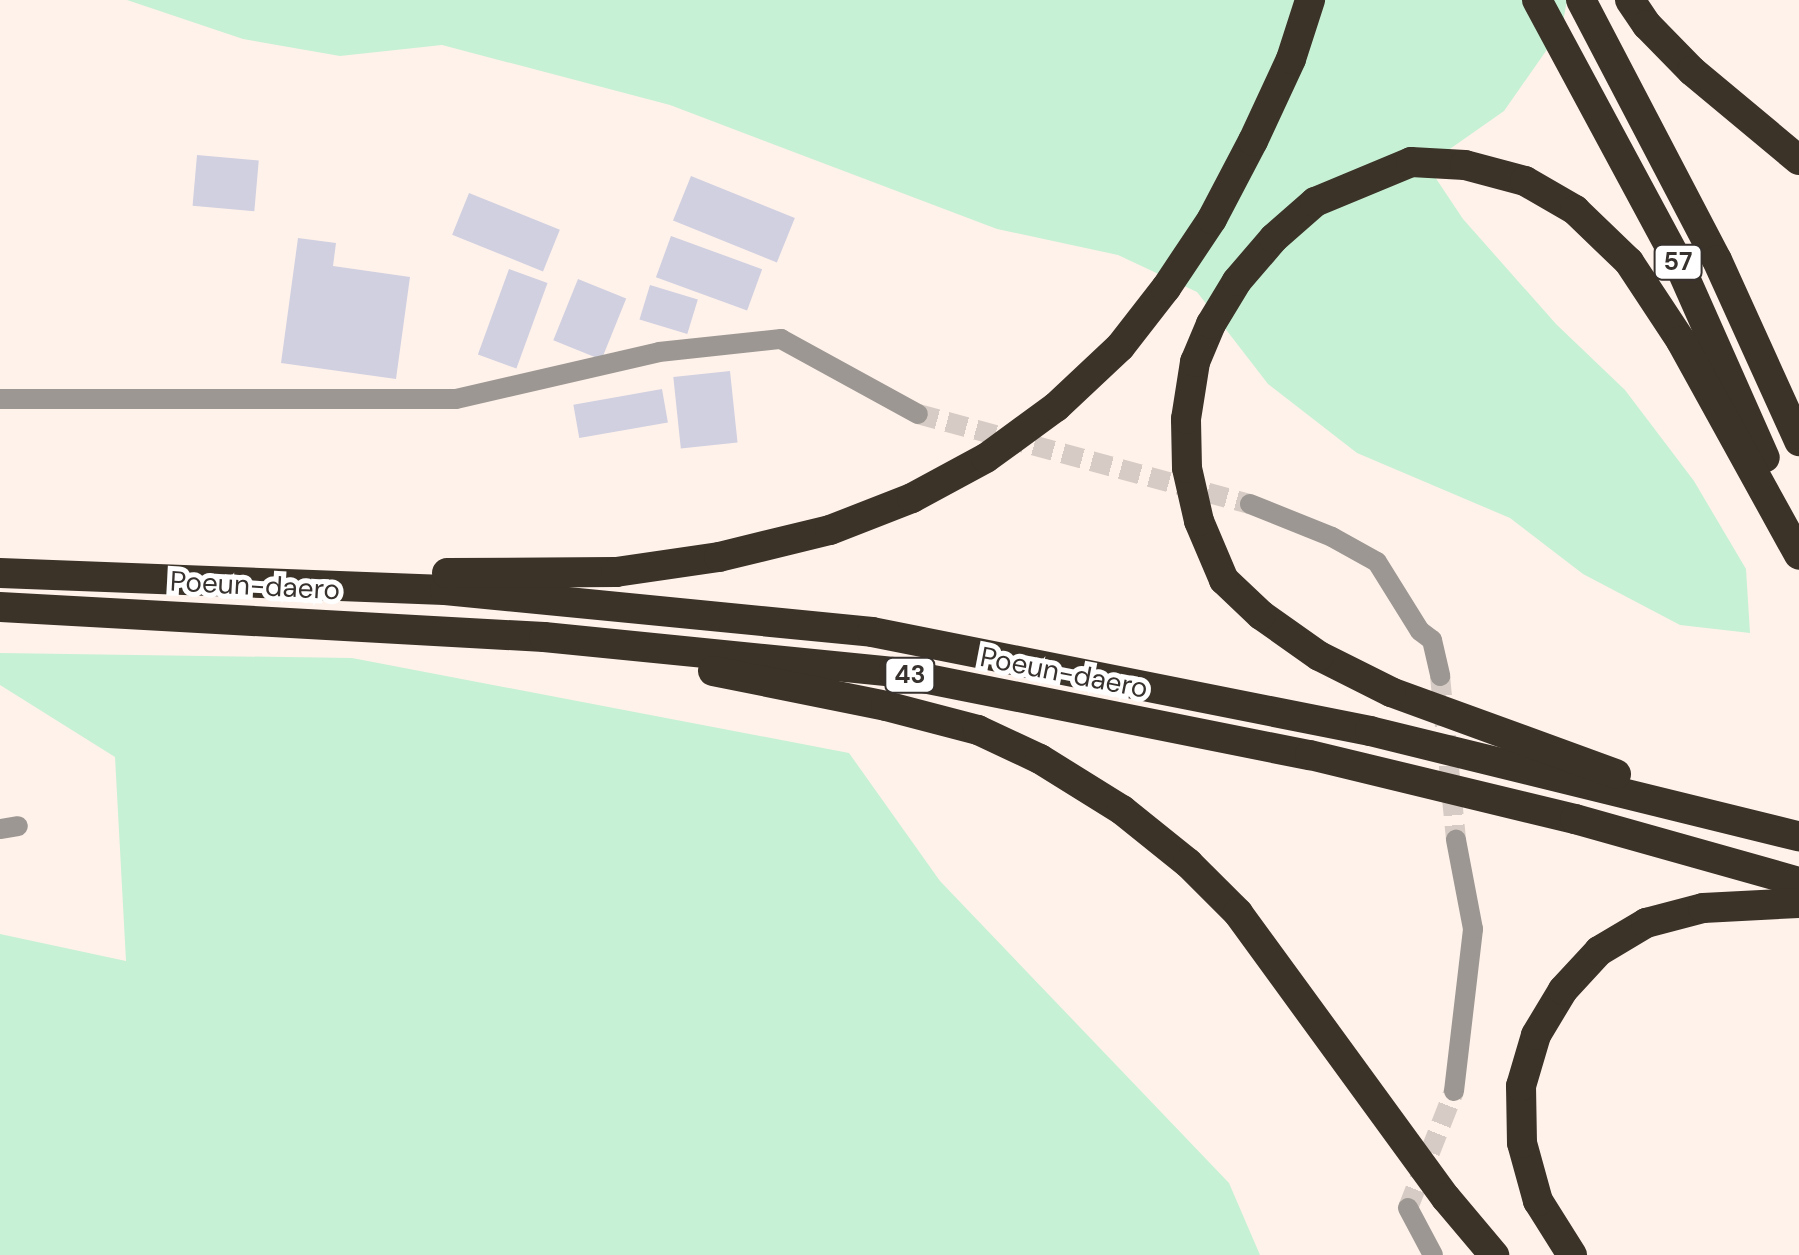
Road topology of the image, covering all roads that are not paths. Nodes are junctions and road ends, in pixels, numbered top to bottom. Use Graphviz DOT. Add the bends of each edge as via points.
graph roads {
  1 [pos="1310,0"];
  2 [pos="1537,0"];
  3 [pos="1580,0"];
  4 [pos="1630,0"];
  5 [pos="1799,160"];
  6 [pos="0,398"];
  7 [pos="918,414"];
  8 [pos="1799,441"];
  9 [pos="1250,504"];
  10 [pos="1799,534"];
  11 [pos="1799,556"];
  12 [pos="0,574"];
  13 [pos="120,576"];
  14 [pos="0,607"];
  15 [pos="544,636"];
  16 [pos="1440,676"];
  17 [pos="1760,826"];
  18 [pos="1799,836"];
  19 [pos="1456,840"];
  20 [pos="1799,882"];
  21 [pos="1799,903"];
  22 [pos="1454,1091"];
  23 [pos="1408,1208"];
  24 [pos="1433,1255"];
  25 [pos="1494,1255"];
  26 [pos="1572,1255"];
  1 -- 13 [label="highway" via="1291,58 1212,219 1120,346 1056,407 986,458 912,498 812,534 616,572"];
  2 -- 10 [label="highway, 57" via="1678,262"];
  3 -- 8 [label="highway, 57" via="1718,260"];
  4 -- 5 [label="highway" via="1692,71"];
  6 -- 7 [label="street" via="456,398 658,352 780,339"];
  9 -- 16 [label="street" via="1378,562 1420,632 1432,640"];
  11 -- 17 [label="highway" via="1681,341 1629,262 1575,210 1524,181 1465,165 1411,162 1315,202 1237,281 1195,362 1187,468 1199,521 1224,580 1262,615 1319,656 1392,692"];
  12 -- 13 [label="highway, Poeun-daero / 43"];
  13 -- 17 [label="highway, Poeun-daero / 43" via="445,590 872,632 1370,731"];
  14 -- 15 [label="highway, Poeun-daero / 43"];
  15 -- 20 [label="highway, Poeun-daero / 43" via="893,672 1310,755"];
  15 -- 25 [label="highway" via="978,730 1122,810 1238,913"];
  17 -- 18 [label="highway, Poeun-daero / 43"];
  19 -- 22 [label="street" via="1473,928"];
  21 -- 26 [label="highway" via="1703,908 1646,922 1600,951 1563,990 1536,1035 1520,1086 1522,1143 1538,1201"];
  23 -- 24 [label="street"];
}
